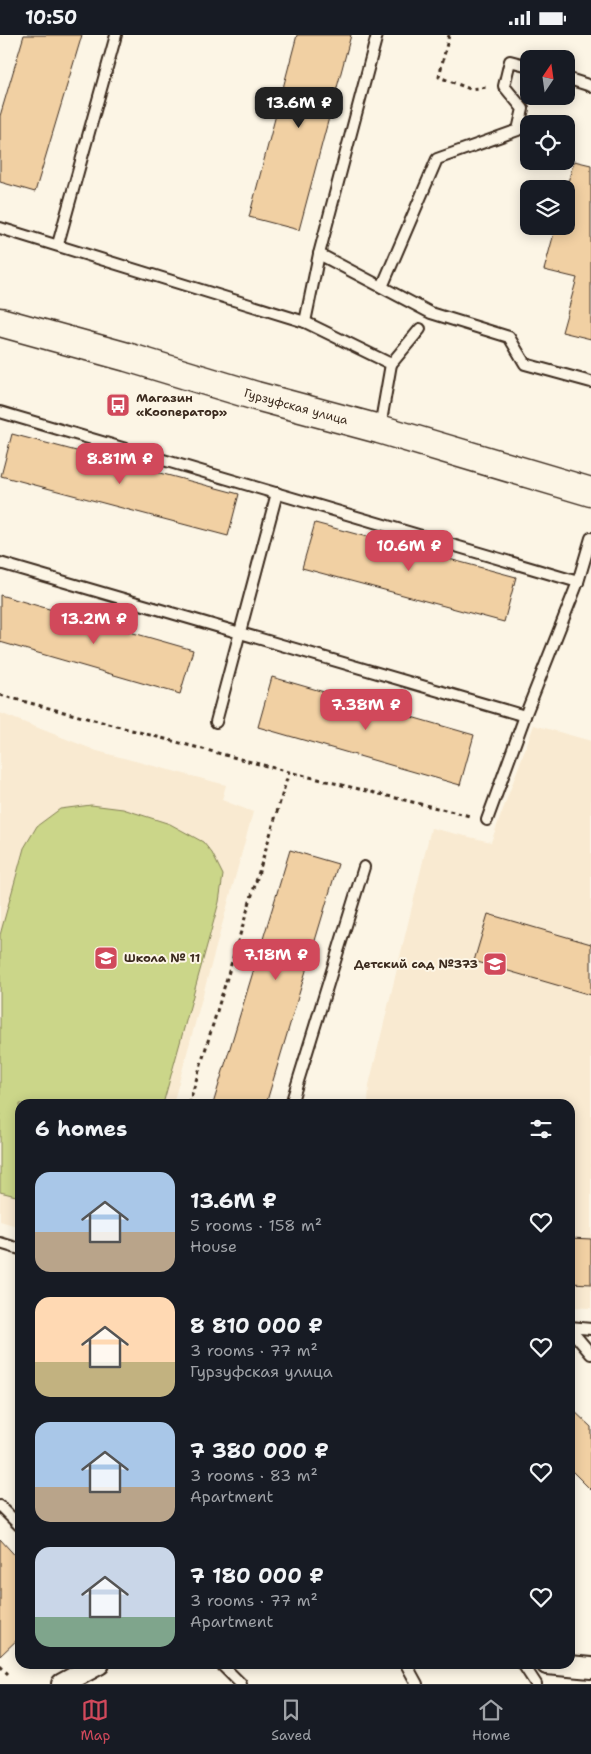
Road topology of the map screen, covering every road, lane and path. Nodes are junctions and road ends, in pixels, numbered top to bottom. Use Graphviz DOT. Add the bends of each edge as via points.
graph roads {
  1 [pos="116,35"];
  2 [pos="377,35"];
  3 [pos="449,35"];
  4 [pos="520,64"];
  5 [pos="575,81"];
  6 [pos="504,86"];
  7 [pos="591,86"];
  8 [pos="0,228"];
  9 [pos="58,245"];
  10 [pos="319,254"];
  11 [pos="382,287"];
  12 [pos="0,322"];
  13 [pos="305,322"];
  14 [pos="420,329"];
  15 [pos="391,364"];
  16 [pos="591,382"];
  17 [pos="0,412"];
  18 [pos="379,429"];
  19 [pos="591,491"];
  20 [pos="277,493"];
  21 [pos="591,538"];
  22 [pos="0,563"];
  23 [pos="578,582"];
  24 [pos="240,633"];
  25 [pos="0,695"];
  26 [pos="525,716"];
  27 [pos="216,722"];
  28 [pos="289,772"];
  29 [pos="488,820"];
  30 [pos="364,867"];
  31 [pos="191,1099"];
  32 [pos="293,1099"];
  33 [pos="0,1243"];
  34 [pos="15,1248"];
  35 [pos="575,1328"];
  36 [pos="591,1329"];
  37 [pos="575,1334"];
  38 [pos="591,1354"];
  39 [pos="0,1506"];
  40 [pos="15,1522"];
  41 [pos="0,1666"];
  42 [pos="575,1667"];
  43 [pos="591,1668"];
  44 [pos="90,1669"];
  45 [pos="227,1669"];
  46 [pos="409,1669"];
  47 [pos="526,1669"];
  48 [pos="8,1674"];
  49 [pos="62,1684"];
  50 [pos="241,1684"];
  51 [pos="417,1684"];
  52 [pos="536,1684"];
  1 -- 9 [label="lane"];
  2 -- 10 [label="lane"];
  3 -- 6 [label="path" via="439,77 470,89"];
  4 -- 6 [label="lane" via="510,61"];
  5 -- 7 [label="lane"];
  6 -- 11 [label="lane" via="523,109 518,130 437,159"];
  8 -- 9 [label="lane"];
  9 -- 13 [label="lane"];
  10 -- 11 [label="lane"];
  10 -- 13 [label="lane"];
  11 -- 16 [label="lane" via="431,313 510,337 525,364"];
  12 -- 18 [label="main road, Гурзуфская улица"];
  13 -- 15 [label="lane"];
  14 -- 15 [label="lane"];
  15 -- 18 [label="lane"];
  17 -- 20 [label="lane"];
  18 -- 19 [label="main road, Гурзуфская улица"];
  20 -- 23 [label="lane"];
  20 -- 24 [label="lane"];
  21 -- 23 [label="lane"];
  22 -- 24 [label="lane"];
  23 -- 26 [label="lane"];
  24 -- 26 [label="lane"];
  24 -- 27 [label="lane"];
  25 -- 28 [label="path"];
  26 -- 29 [label="lane"];
  28 -- 29 [label="path"];
  28 -- 31 [label="path"];
  30 -- 32 [label="lane"];
  33 -- 34 [label="lane"];
  35 -- 36 [label="lane"];
  37 -- 38 [label="lane"];
  39 -- 40 [label="lane"];
  41 -- 48 [label="path"];
  42 -- 43 [label="street"];
  44 -- 49 [label="street"];
  45 -- 50 [label="lane"];
  46 -- 51 [label="lane"];
  47 -- 52 [label="lane"];
}
